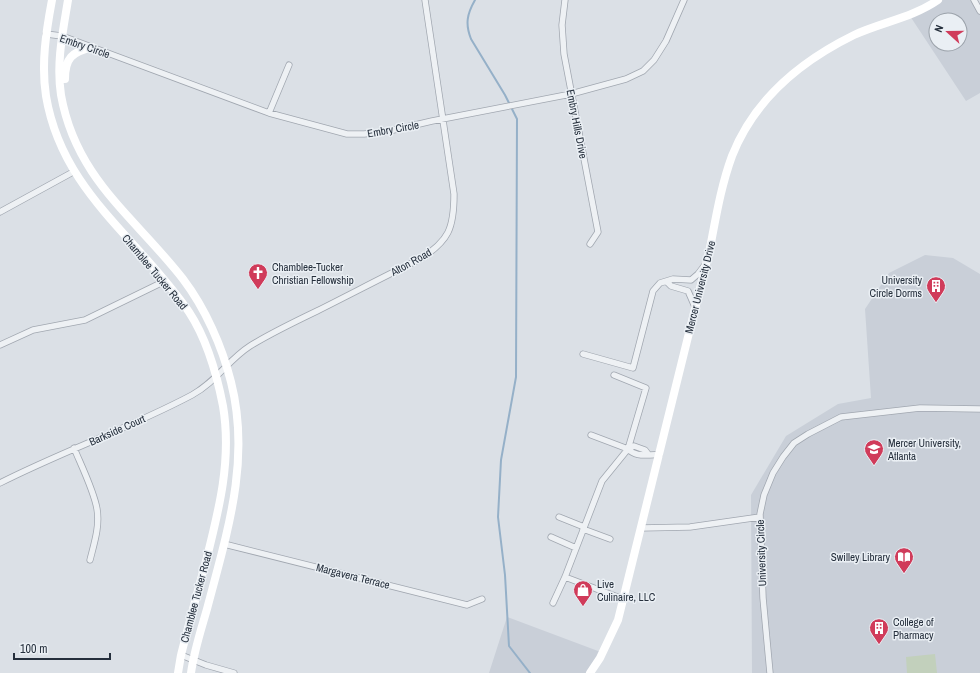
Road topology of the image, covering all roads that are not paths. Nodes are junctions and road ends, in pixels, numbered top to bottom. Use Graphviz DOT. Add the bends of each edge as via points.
graph roads {
  1 [pos="52,0"];
  2 [pos="68,0"];
  3 [pos="425,0"];
  4 [pos="565,0"];
  5 [pos="684,0"];
  6 [pos="938,0"];
  7 [pos="974,0"];
  8 [pos="980,11"];
  9 [pos="46,34"];
  10 [pos="62,36"];
  11 [pos="92,48"];
  12 [pos="289,65"];
  13 [pos="571,94"];
  14 [pos="64,105"];
  15 [pos="269,113"];
  16 [pos="442,120"];
  17 [pos="73,172"];
  18 [pos="0,212"];
  19 [pos="590,244"];
  20 [pos="706,264"];
  21 [pos="686,280"];
  22 [pos="165,281"];
  23 [pos="667,282"];
  24 [pos="684,289"];
  25 [pos="695,307"];
  26 [pos="0,345"];
  27 [pos="583,354"];
  28 [pos="226,366"];
  29 [pos="614,375"];
  30 [pos="216,377"];
  31 [pos="980,409"];
  32 [pos="591,435"];
  33 [pos="74,448"];
  34 [pos="628,449"];
  35 [pos="659,455"];
  36 [pos="0,483"];
  37 [pos="559,517"];
  38 [pos="760,517"];
  39 [pos="584,528"];
  40 [pos="641,528"];
  41 [pos="551,537"];
  42 [pos="610,539"];
  43 [pos="224,544"];
  44 [pos="576,548"];
  45 [pos="90,560"];
  46 [pos="565,577"];
  47 [pos="482,599"];
  48 [pos="623,599"];
  49 [pos="553,603"];
  50 [pos="181,655"];
  51 [pos="193,660"];
  52 [pos="178,673"];
  53 [pos="191,673"];
  54 [pos="234,673"];
  55 [pos="590,673"];
  56 [pos="770,673"];
  1 -- 9 [label="main road, Chamblee Tucker Road"];
  2 -- 10 [label="main road, Chamblee Tucker Road"];
  3 -- 16 [label="street, Alton Road"];
  4 -- 13 [label="street, Embry Hills Drive" via="562,25"];
  5 -- 13 [label="street, Embry Circle" via="666,42 644,71 626,79"];
  6 -- 20 [label="main road, Mercer University Drive" via="912,15 890,21 831,48 780,85 764,102 743,133 732,156"];
  7 -- 8 [label="street"];
  9 -- 10 [label="street, Embry Circle"];
  9 -- 17 [label="main road, Chamblee Tucker Road" via="46,97 59,141"];
  10 -- 11 [label="street, Embry Circle"];
  10 -- 14 [label="main road, Chamblee Tucker Road" via="59,62"];
  11 -- 14 [label="main road" via="75,53 68,59 65,73 67,98"];
  11 -- 15 [label="street, Embry Circle"];
  12 -- 15 [label="street"];
  13 -- 16 [label="street, Embry Circle"];
  13 -- 19 [label="street, Embry Hills Drive" via="598,232"];
  14 -- 28 [label="main road, Chamblee Tucker Road" via="73,136 92,174 183,279 210,323"];
  15 -- 16 [label="street, Embry Circle" via="347,134 385,132"];
  16 -- 28 [label="street, Alton Road" via="454,194 454,210 444,241 420,259 266,336 233,358"];
  17 -- 18 [label="street"];
  17 -- 22 [label="main road, Chamblee Tucker Road" via="101,210"];
  20 -- 21 [label="street" via="691,280"];
  20 -- 25 [label="main road, Mercer University Drive"];
  21 -- 23 [label="street" via="673,279"];
  21 -- 24 [label="street"];
  22 -- 26 [label="street" via="85,320 33,330"];
  22 -- 30 [label="main road, Chamblee Tucker Road" via="190,313 209,353"];
  23 -- 24 [label="street" via="671,286"];
  23 -- 27 [label="street" via="660,283 653,291 633,368"];
  24 -- 25 [label="street" via="688,291"];
  25 -- 35 [label="main road, Mercer University Drive"];
  28 -- 30 [label="street, Barkside Court"];
  28 -- 43 [label="main road, Chamblee Tucker Road" via="236,405 239,457 234,502"];
  29 -- 34 [label="street" via="646,388"];
  30 -- 33 [label="street, Barkside Court" via="192,394 123,428"];
  30 -- 50 [label="main road, Chamblee Tucker Road" via="223,407 226,438 223,487"];
  31 -- 38 [label="street, University Circle" via="920,408 841,417 794,443 773,473 764,495"];
  32 -- 34 [label="street"];
  33 -- 36 [label="street, Barkside Court"];
  33 -- 45 [label="street" via="97,508 96,534"];
  34 -- 35 [label="street" via="643,456"];
  34 -- 39 [label="street" via="602,481"];
  35 -- 40 [label="main road, Mercer University Drive"];
  37 -- 39 [label="street"];
  38 -- 40 [label="street" via="690,527"];
  38 -- 56 [label="street, University Circle" via="763,598"];
  39 -- 42 [label="street"];
  39 -- 44 [label="street"];
  40 -- 48 [label="main road, Mercer University Drive"];
  41 -- 44 [label="street"];
  43 -- 47 [label="street, Margavera Terrace" via="467,605"];
  43 -- 51 [label="main road, Chamblee Tucker Road"];
  44 -- 46 [label="street"];
  46 -- 48 [label="street"];
  46 -- 49 [label="street"];
  48 -- 55 [label="main road, Mercer University Drive" via="611,636"];
  50 -- 51 [label="street"];
  50 -- 52 [label="main road, Chamblee Tucker Road"];
  51 -- 53 [label="main road, Chamblee Tucker Road"];
  51 -- 54 [label="street"];
}
